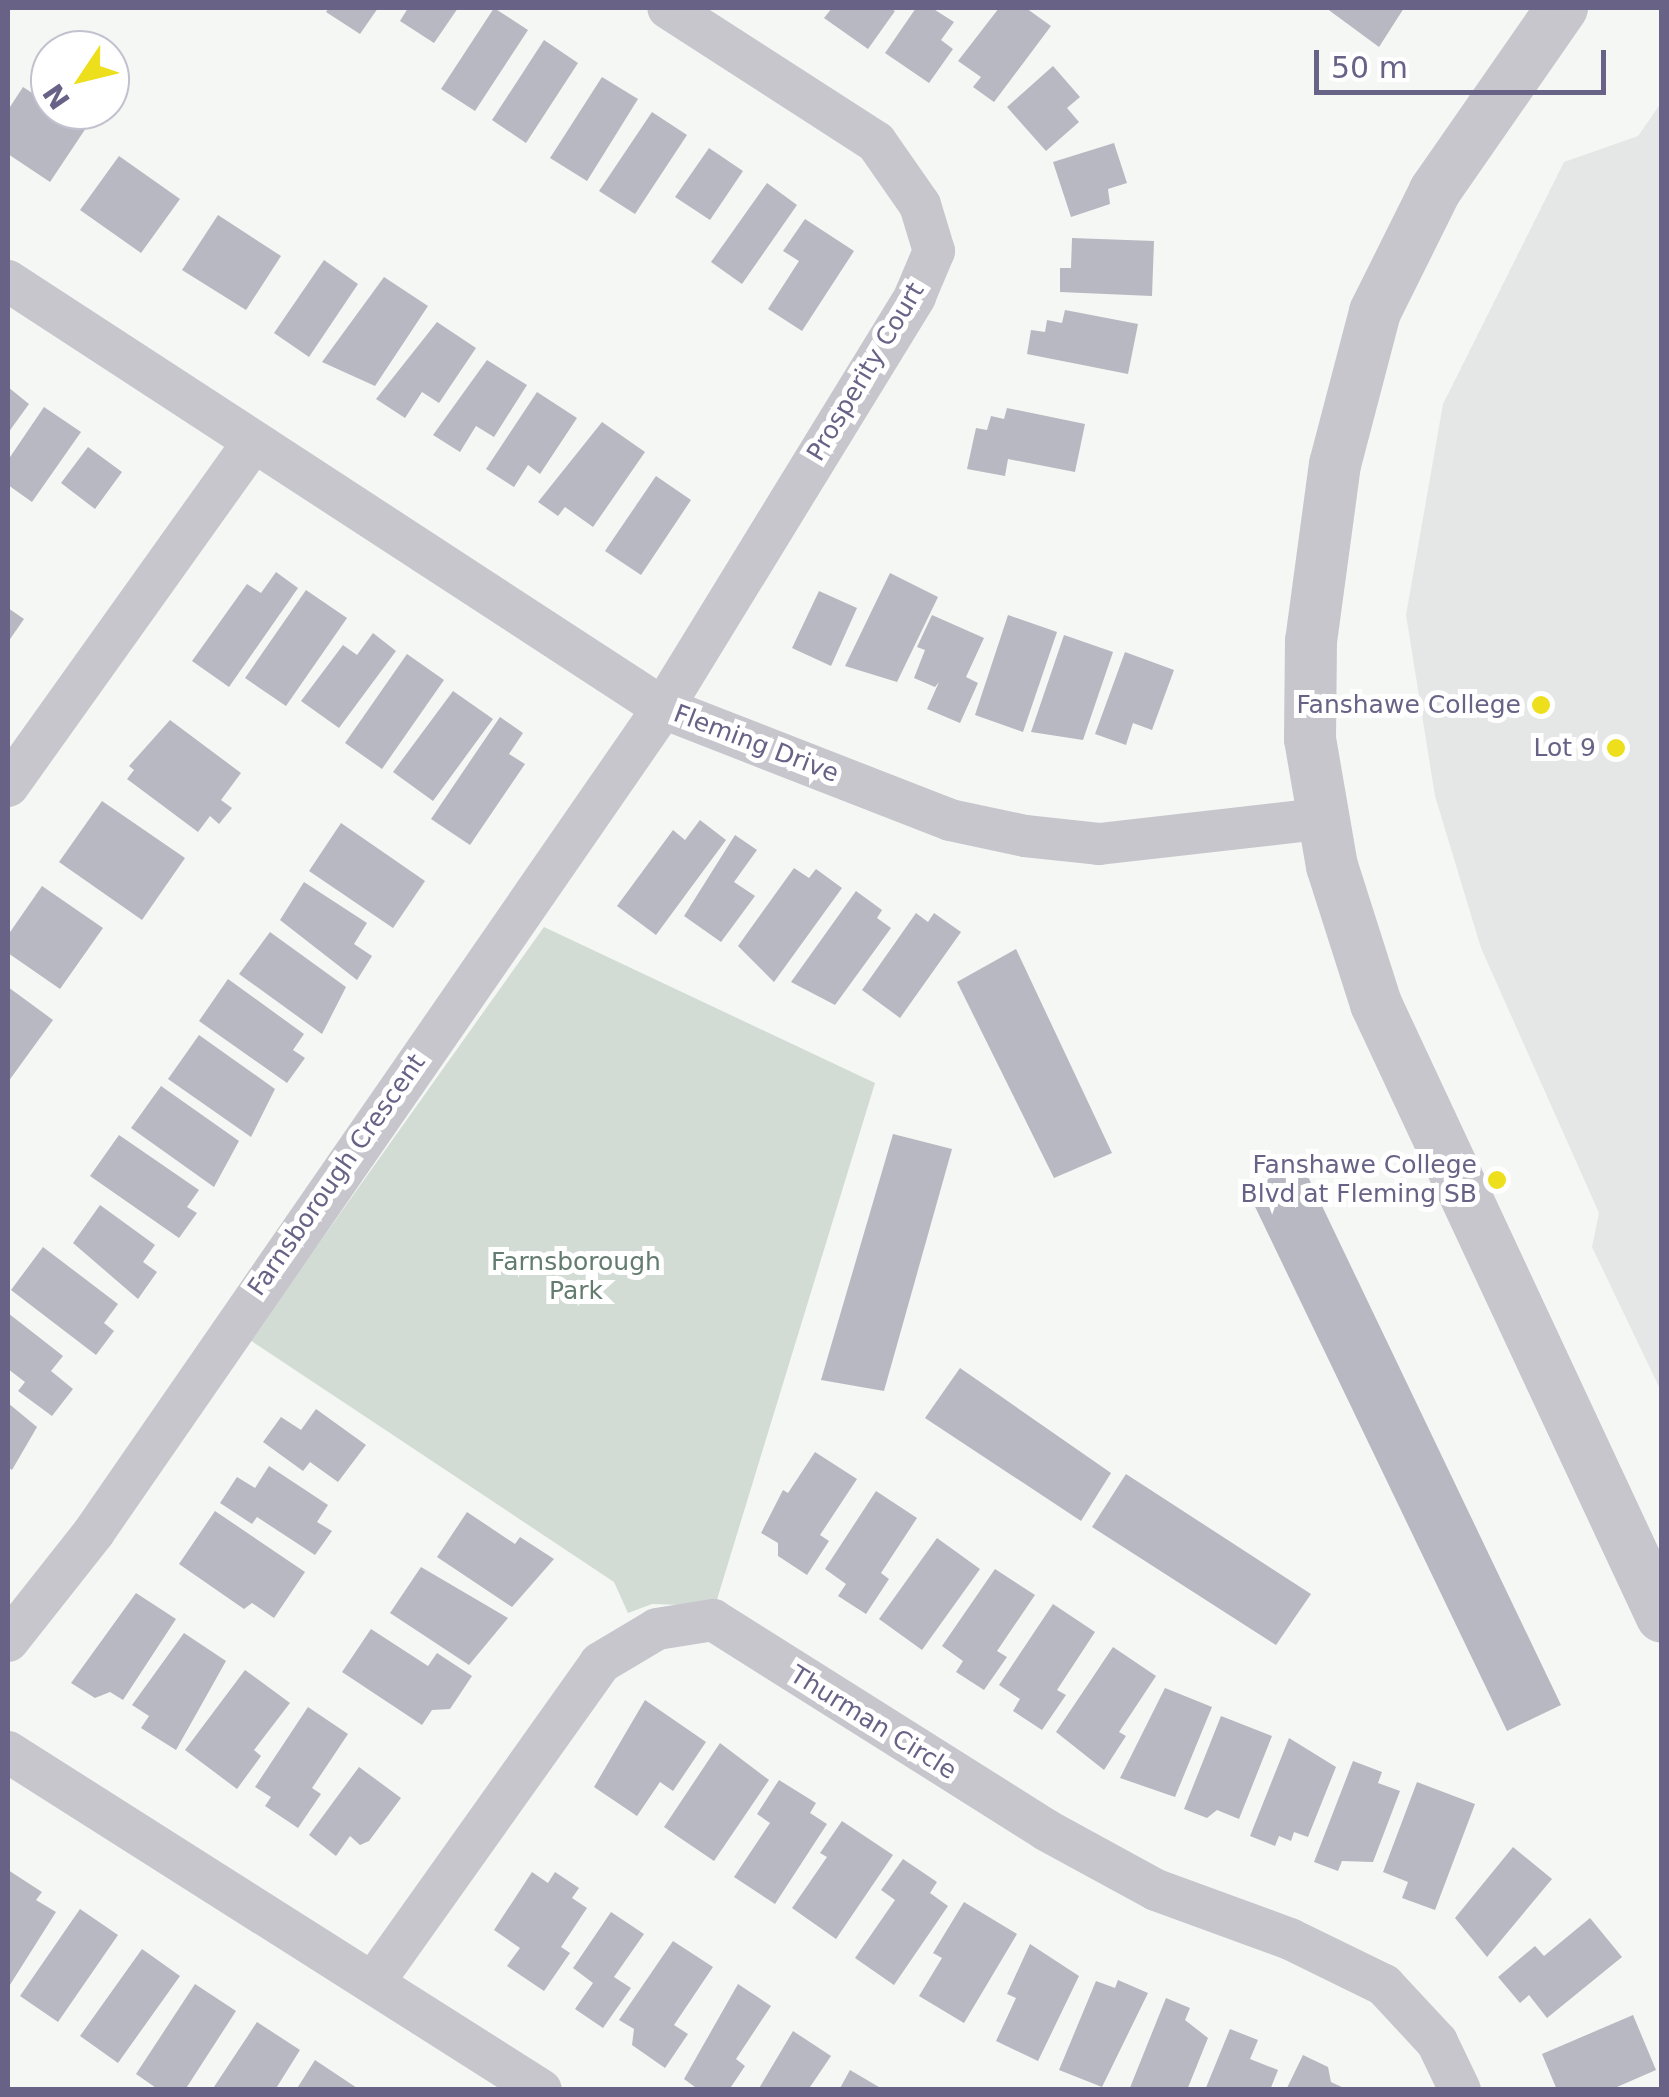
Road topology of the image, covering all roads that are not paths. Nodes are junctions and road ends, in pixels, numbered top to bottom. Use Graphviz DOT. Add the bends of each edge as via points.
graph roads {
  1 [pos="668,8"];
  2 [pos="1562,8"];
  3 [pos="8,282"];
  4 [pos="252,444"];
  5 [pos="663,708"];
  6 [pos="8,786"];
  7 [pos="1326,818"];
  8 [pos="1662,1617"];
  9 [pos="8,1641"];
  10 [pos="8,1752"];
  11 [pos="373,1983"];
  12 [pos="541,2090"];
  13 [pos="1460,2090"];
  1 -- 5 [label="street, Prosperity Court" via="876,142 920,205 934,251 915,296"];
  2 -- 7 [label="street" via="1435,191 1375,312 1335,464 1311,642 1310,739"];
  3 -- 4 [label="street, Fleming Drive"];
  4 -- 5 [label="street, Fleming Drive"];
  4 -- 6 [label="street"];
  5 -- 7 [label="street, Fleming Drive" via="950,820 1025,836 1098,844"];
  5 -- 9 [label="street, Farnsborough Crescent" via="94,1532"];
  7 -- 8 [label="street" via="1332,866 1376,1004"];
  10 -- 11 [label="street"];
  11 -- 12 [label="street"];
  11 -- 13 [label="street, Thurman Circle" via="600,1662 657,1628 714,1620 1124,1872 1290,1938 1384,1985 1437,2042"];
}
